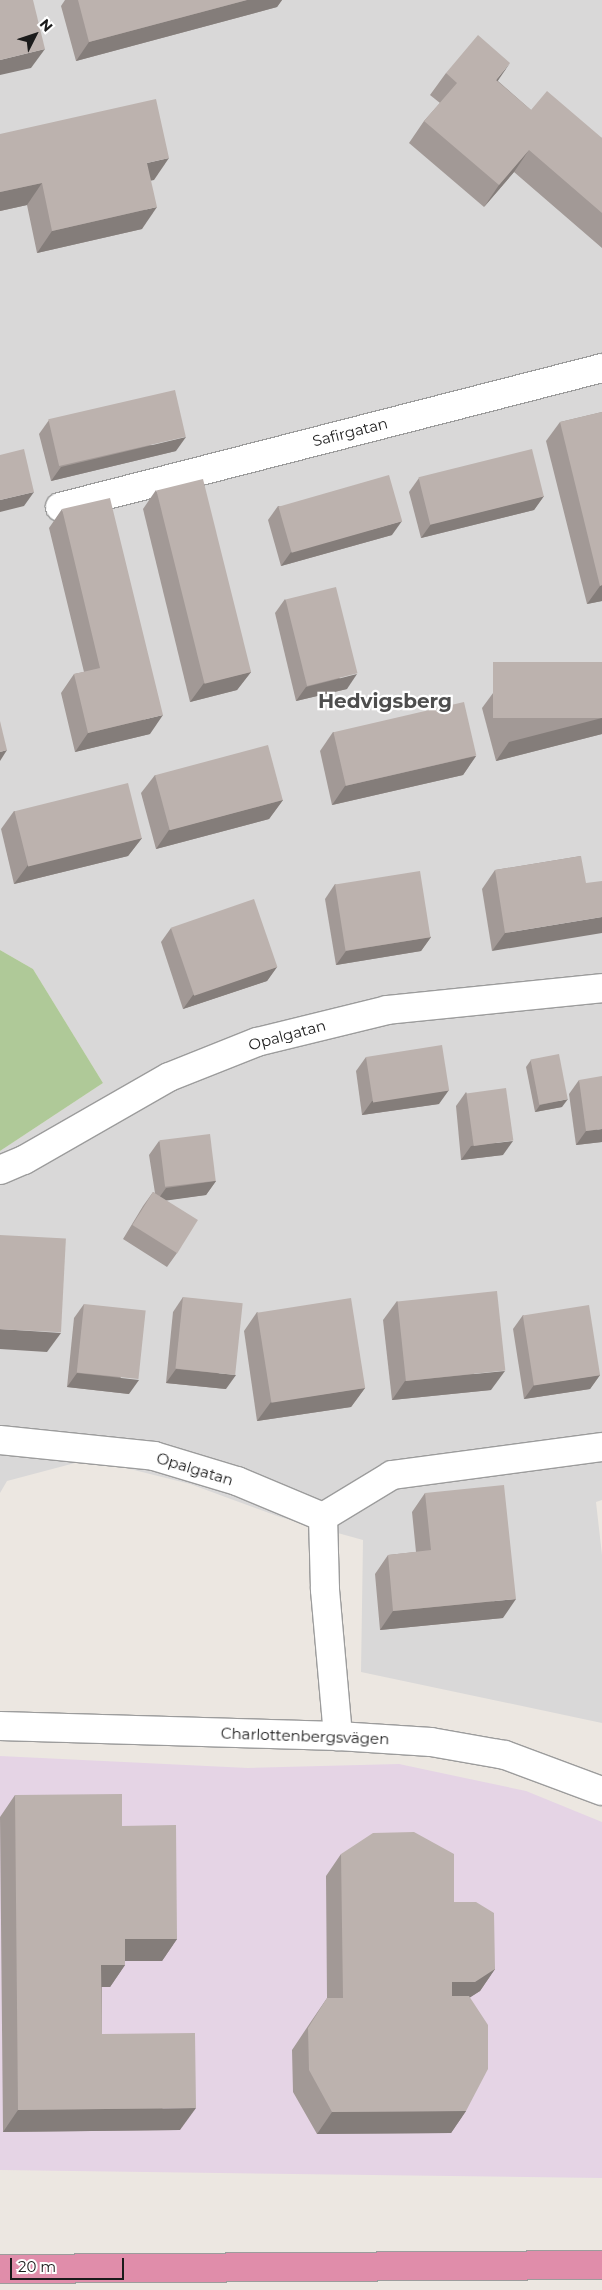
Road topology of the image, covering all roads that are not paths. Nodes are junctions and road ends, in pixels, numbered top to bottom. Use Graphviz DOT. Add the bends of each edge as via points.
graph roads {
  1 [pos="602,368"];
  2 [pos="60,507"];
  3 [pos="602,988"];
  4 [pos="0,1170"];
  5 [pos="0,1440"];
  6 [pos="602,1446"];
  7 [pos="323,1517"];
  8 [pos="0,1726"];
  9 [pos="338,1736"];
  10 [pos="602,1792"];
  11 [pos="602,2265"];
  12 [pos="0,2269"];
  1 -- 2 [label="street, Safirgatan"];
  3 -- 4 [label="street, Opalgatan" via="387,1010 257,1042 169,1077 24,1160"];
  5 -- 7 [label="street, Opalgatan" via="154,1456 237,1482"];
  6 -- 7 [label="street" via="392,1475"];
  7 -- 9 [label="street" via="325,1590"];
  8 -- 9 [label="street, Charlottenbergsvägen"];
  9 -- 10 [label="street, Charlottenbergsvägen" via="431,1742 505,1755"];
  11 -- 12 [label="highway"];
}
